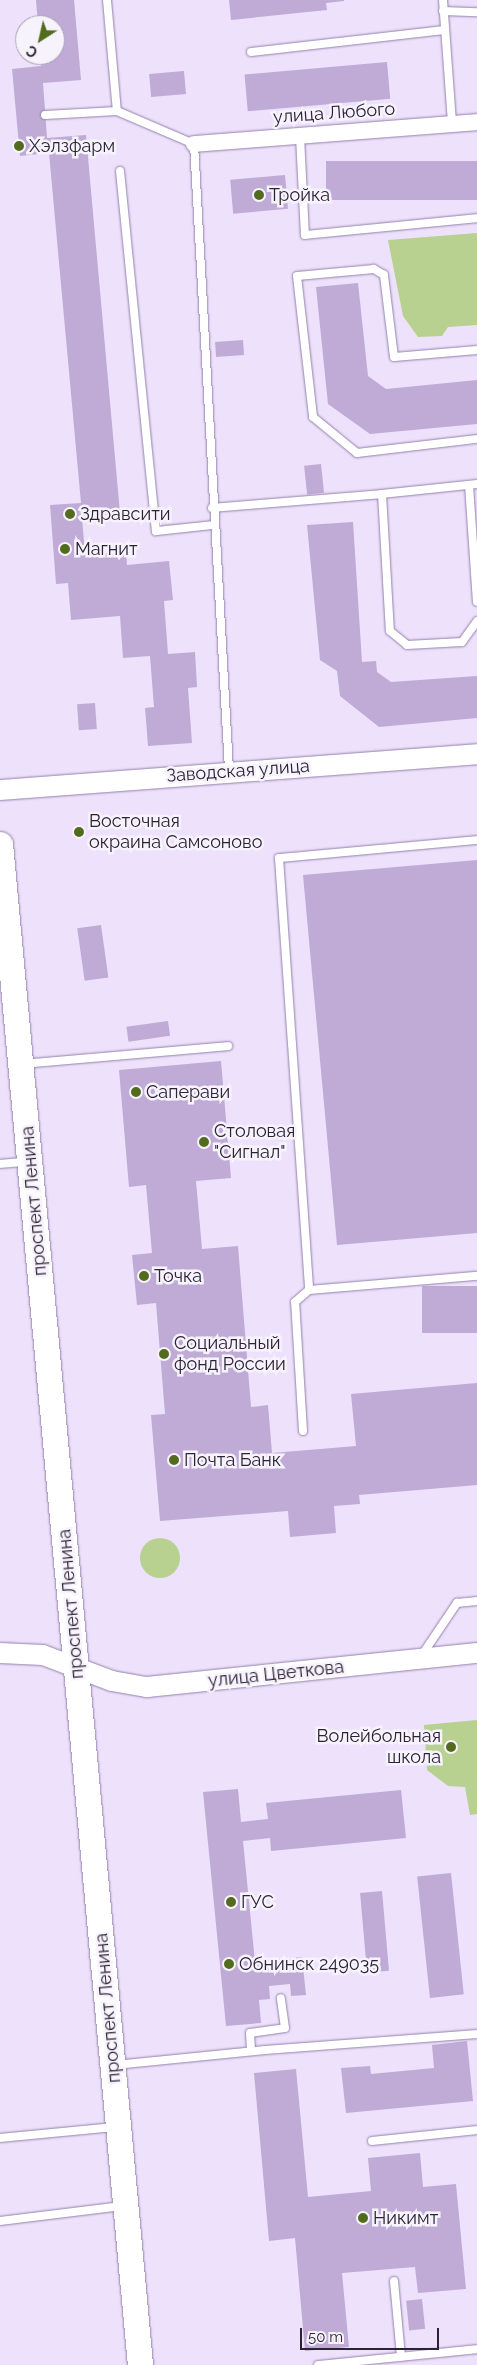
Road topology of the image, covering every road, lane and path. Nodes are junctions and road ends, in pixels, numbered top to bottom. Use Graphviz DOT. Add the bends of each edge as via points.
graph roads {
  1 [pos="107,0"];
  2 [pos="443,0"];
  3 [pos="444,11"];
  4 [pos="477,12"];
  5 [pos="445,30"];
  6 [pos="251,52"];
  7 [pos="117,111"];
  8 [pos="45,115"];
  9 [pos="477,122"];
  10 [pos="452,124"];
  11 [pos="300,136"];
  12 [pos="194,144"];
  13 [pos="120,171"];
  14 [pos="477,218"];
  15 [pos="477,350"];
  16 [pos="477,439"];
  17 [pos="473,485"];
  18 [pos="382,494"];
  19 [pos="212,508"];
  20 [pos="213,525"];
  21 [pos="477,602"];
  22 [pos="477,621"];
  23 [pos="477,754"];
  24 [pos="229,771"];
  25 [pos="0,790"];
  26 [pos="477,840"];
  27 [pos="0,844"];
  28 [pos="228,1046"];
  29 [pos="21,1064"];
  30 [pos="30,1162"];
  31 [pos="0,1164"];
  32 [pos="477,1276"];
  33 [pos="309,1290"];
  34 [pos="303,1432"];
  35 [pos="477,1601"];
  36 [pos="0,1653"];
  37 [pos="477,1653"];
  38 [pos="420,1659"];
  39 [pos="77,1670"];
  40 [pos="281,1998"];
  41 [pos="477,2034"];
  42 [pos="251,2051"];
  43 [pos="113,2066"];
  44 [pos="118,2127"];
  45 [pos="477,2130"];
  46 [pos="0,2138"];
  47 [pos="372,2141"];
  48 [pos="126,2205"];
  49 [pos="0,2221"];
  50 [pos="394,2282"];
  51 [pos="477,2349"];
  52 [pos="401,2357"];
  53 [pos="353,2363"];
  54 [pos="140,2365"];
  55 [pos="318,2365"];
  1 -- 7 [label="lane"];
  2 -- 3 [label="lane"];
  3 -- 4 [label="lane"];
  3 -- 5 [label="lane"];
  5 -- 6 [label="lane"];
  5 -- 10 [label="lane"];
  7 -- 8 [label="lane"];
  7 -- 12 [label="lane"];
  9 -- 10 [label="street, улица Любого"];
  10 -- 11 [label="street, улица Любого"];
  11 -- 12 [label="street, улица Любого"];
  11 -- 14 [label="lane" via="306,235"];
  12 -- 19 [label="lane"];
  13 -- 20 [label="lane" via="156,531"];
  15 -- 16 [label="lane" via="394,357 384,276 374,269 297,276 313,417 357,453"];
  17 -- 18 [label="lane"];
  17 -- 21 [label="lane"];
  18 -- 19 [label="lane"];
  18 -- 22 [label="lane" via="390,631 407,645 462,642"];
  19 -- 20 [label="lane"];
  20 -- 24 [label="lane"];
  23 -- 24 [label="street, Заводская улица"];
  24 -- 25 [label="street, Заводская улица"];
  26 -- 33 [label="lane" via="279,858"];
  27 -- 29 [label="main road, проспект Ленина"];
  28 -- 29 [label="lane"];
  29 -- 30 [label="main road, проспект Ленина"];
  30 -- 31 [label="lane"];
  30 -- 39 [label="main road, проспект Ленина"];
  32 -- 33 [label="lane"];
  33 -- 34 [label="lane" via="295,1302"];
  35 -- 38 [label="lane" via="458,1603"];
  36 -- 39 [label="street, улица Цветкова" via="43,1655"];
  37 -- 38 [label="street, улица Цветкова"];
  38 -- 39 [label="street, улица Цветкова" via="147,1686 112,1681"];
  39 -- 43 [label="main road, проспект Ленина"];
  40 -- 42 [label="lane" via="285,2028 250,2033"];
  41 -- 42 [label="lane"];
  42 -- 43 [label="lane"];
  43 -- 44 [label="main road, проспект Ленина"];
  44 -- 46 [label="lane"];
  44 -- 48 [label="main road, проспект Ленина"];
  45 -- 47 [label="lane"];
  48 -- 49 [label="lane"];
  48 -- 54 [label="main road, проспект Ленина"];
  50 -- 52 [label="lane"];
  51 -- 52 [label="lane"];
  52 -- 53 [label="lane"];
  53 -- 55 [label="lane"];
}
